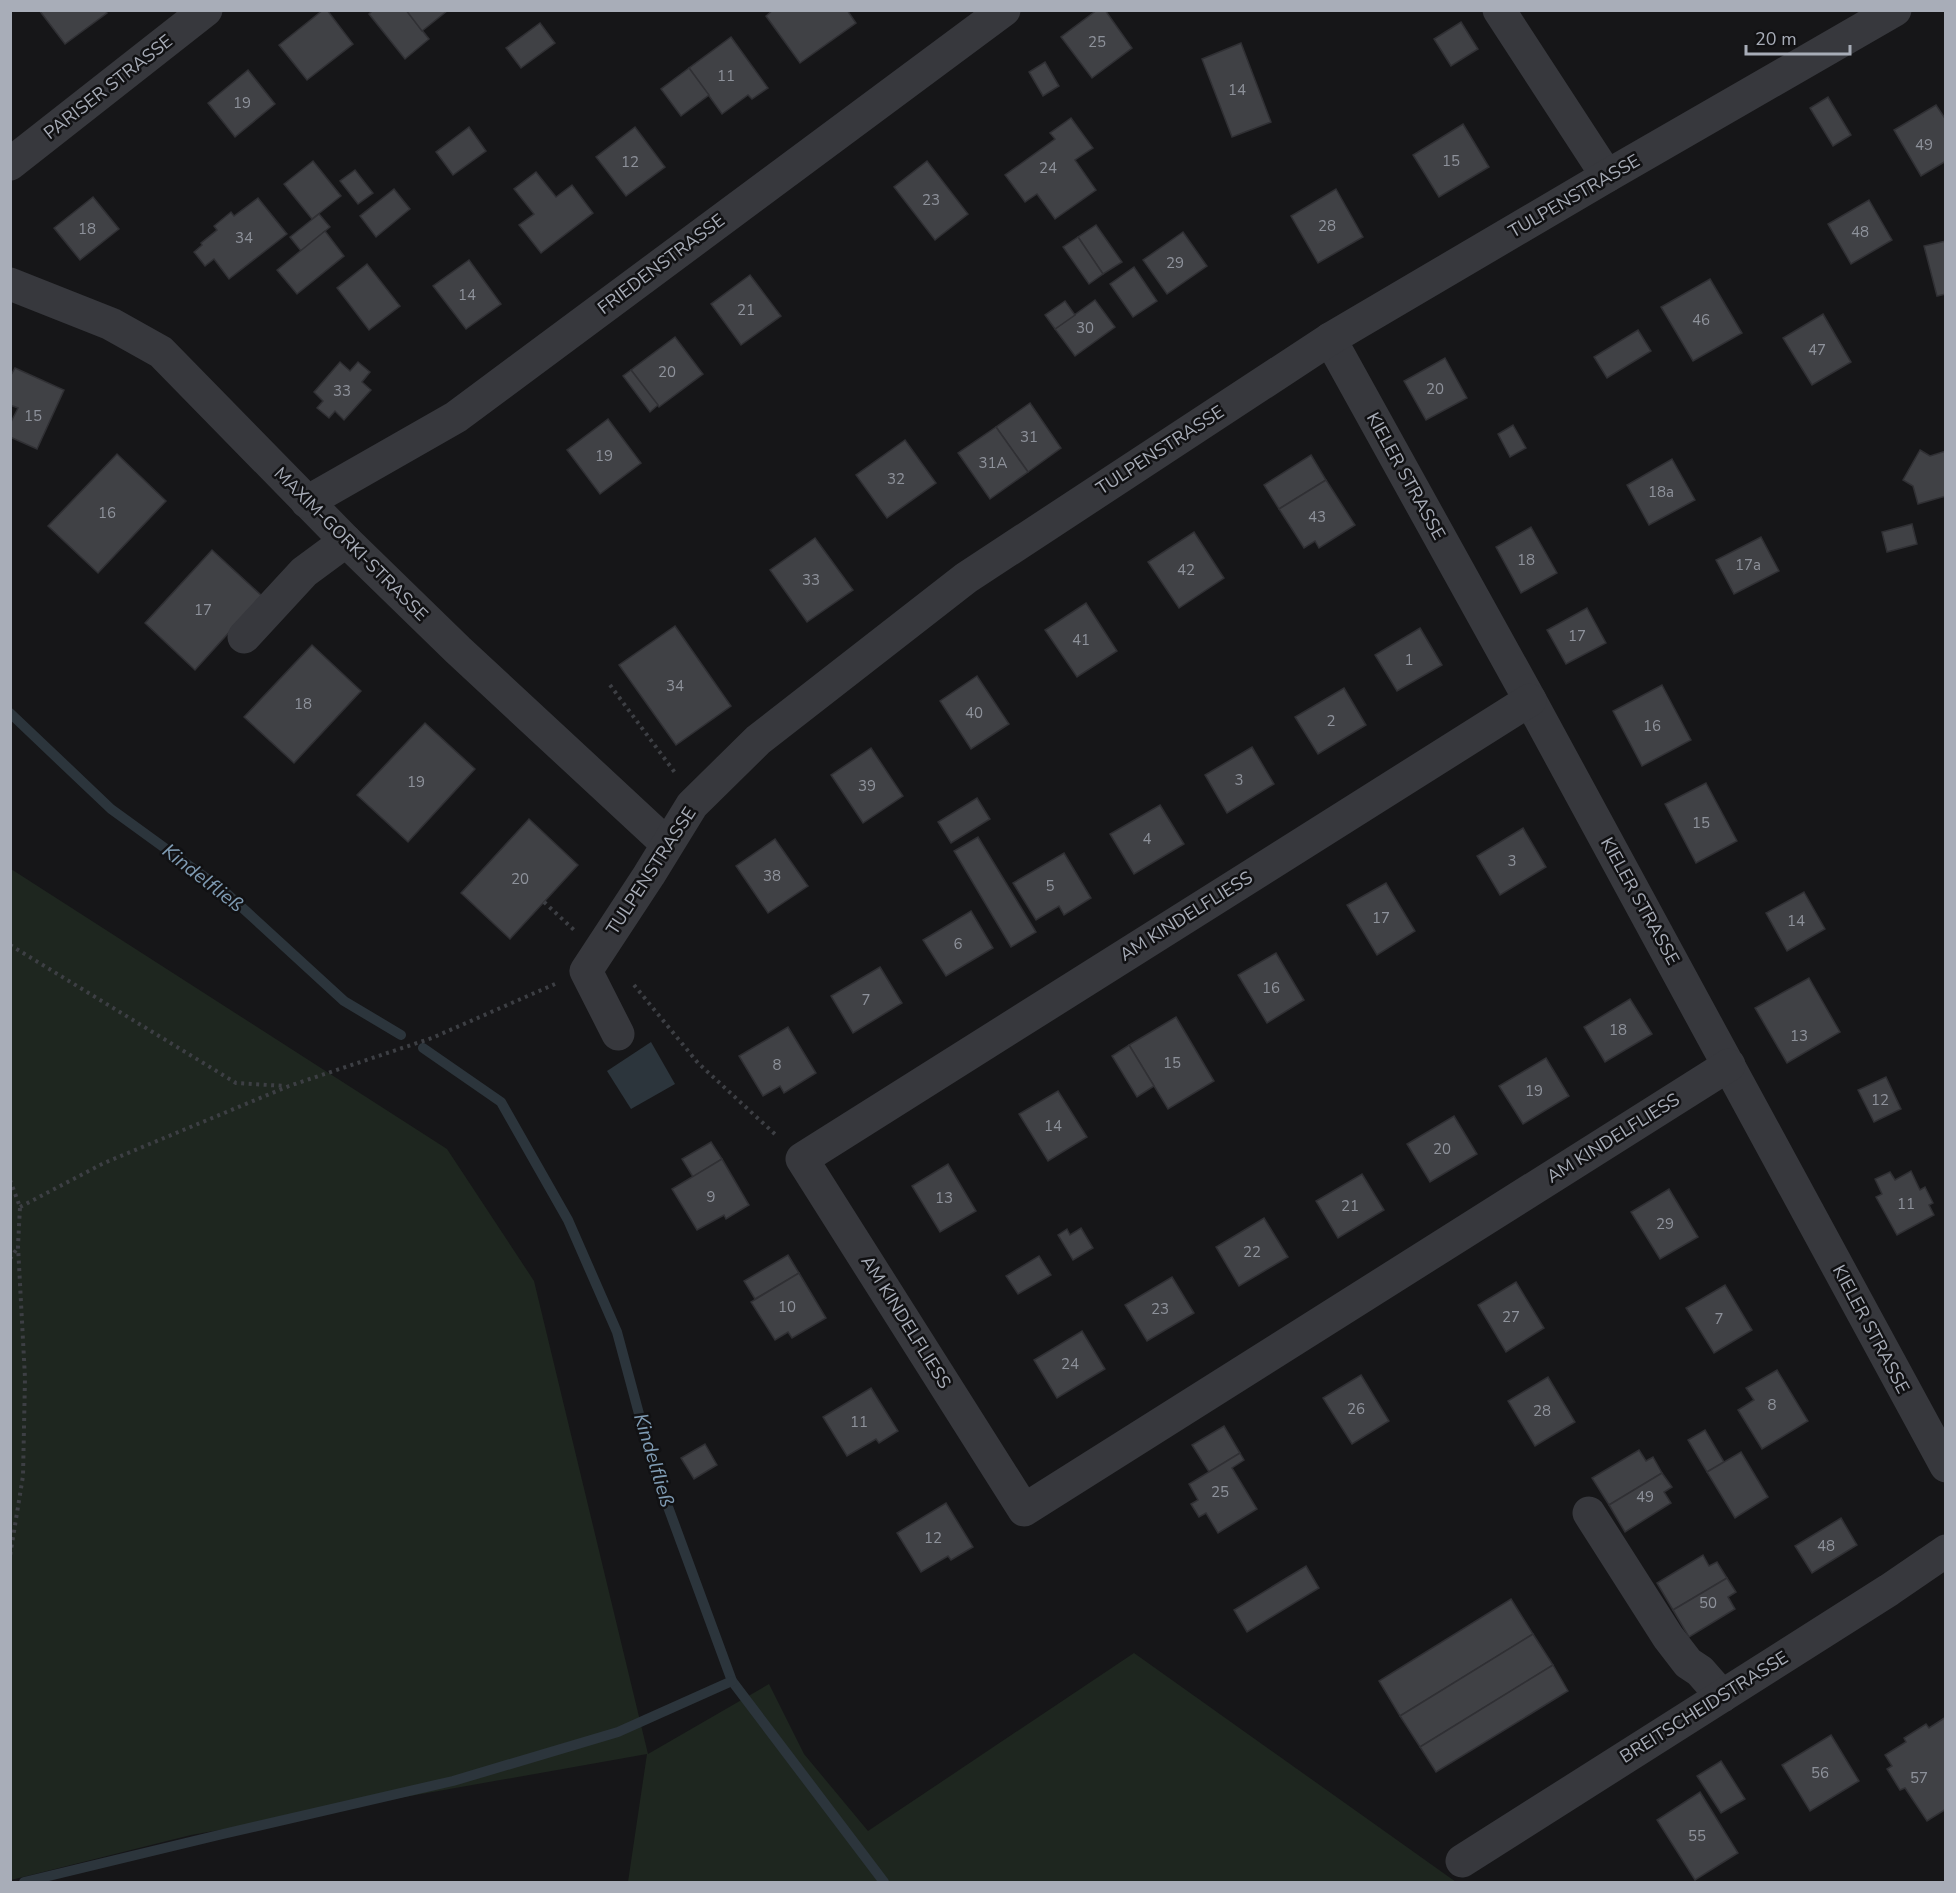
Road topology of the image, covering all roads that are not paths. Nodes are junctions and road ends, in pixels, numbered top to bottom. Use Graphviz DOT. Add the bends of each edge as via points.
graph roads {
  1 [pos="206,10"];
  2 [pos="1004,10"];
  3 [pos="1499,10"];
  4 [pos="1895,10"];
  5 [pos="10,164"];
  6 [pos="1607,176"];
  7 [pos="10,284"];
  8 [pos="1330,339"];
  9 [pos="308,502"];
  10 [pos="346,541"];
  11 [pos="244,637"];
  12 [pos="1530,700"];
  13 [pos="668,844"];
  14 [pos="618,1034"];
  15 [pos="1729,1065"];
  16 [pos="1946,1466"];
  17 [pos="1589,1513"];
  18 [pos="1946,1551"];
  19 [pos="1722,1696"];
  20 [pos="1462,1862"];
  1 -- 5 [label="street, PARISER STRASSE"];
  2 -- 9 [label="street, FRIEDENSTRASSE" via="456,417"];
  3 -- 6 [label="street"];
  4 -- 6 [label="street, TULPENSTRASSE"];
  6 -- 8 [label="street, TULPENSTRASSE"];
  7 -- 9 [label="street, MAXIM-GORKI-STRASSE" via="111,324 161,352"];
  8 -- 12 [label="street, KIELER STRASSE"];
  8 -- 13 [label="street, TULPENSTRASSE" via="966,578 758,740 692,805"];
  9 -- 10 [label="street, MAXIM-GORKI-STRASSE"];
  10 -- 11 [label="street" via="304,572"];
  10 -- 13 [label="street, MAXIM-GORKI-STRASSE"];
  12 -- 15 [label="street, KIELER STRASSE"];
  12 -- 15 [label="street, AM KINDELFLIESS" via="802,1159 1024,1510"];
  13 -- 14 [label="street, TULPENSTRASSE" via="594,958"];
  15 -- 16 [label="street, KIELER STRASSE"];
  17 -- 19 [label="street" via="1668,1637"];
  18 -- 19 [label="street, BREITSCHEIDSTRASSE"];
  19 -- 20 [label="street, BREITSCHEIDSTRASSE"];
}
